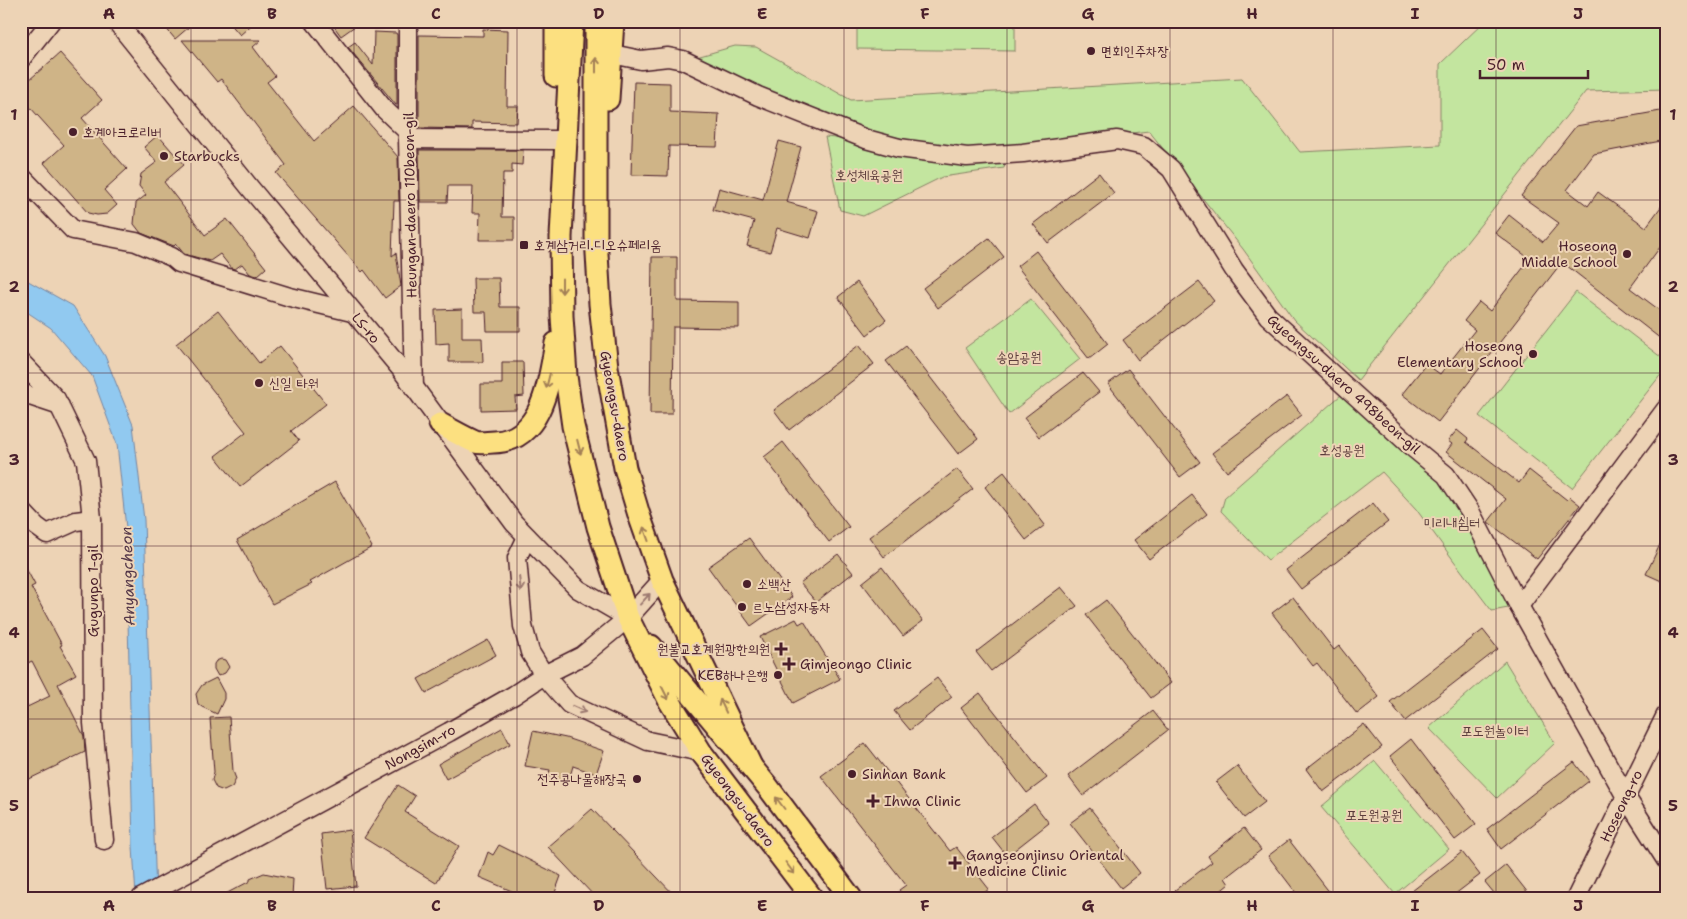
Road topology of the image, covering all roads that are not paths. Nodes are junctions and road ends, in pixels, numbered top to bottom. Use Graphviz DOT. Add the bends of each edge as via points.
graph roads {
  1 [pos="51,21"];
  2 [pos="116,21"];
  3 [pos="314,21"];
  4 [pos="408,21"];
  5 [pos="556,21"];
  6 [pos="572,21"];
  7 [pos="596,21"];
  8 [pos="613,21"];
  9 [pos="612,54"];
  10 [pos="21,59"];
  11 [pos="408,136"];
  12 [pos="556,140"];
  13 [pos="21,176"];
  14 [pos="561,237"];
  15 [pos="596,237"];
  16 [pos="352,312"];
  17 [pos="562,316"];
  18 [pos="21,362"];
  19 [pos="414,388"];
  20 [pos="21,393"];
  21 [pos="60,406"];
  22 [pos="1666,409"];
  23 [pos="440,424"];
  24 [pos="21,510"];
  25 [pos="92,519"];
  26 [pos="527,537"];
  27 [pos="662,580"];
  28 [pos="1519,606"];
  29 [pos="628,618"];
  30 [pos="544,675"];
  31 [pos="1666,715"];
  32 [pos="701,752"];
  33 [pos="751,766"];
  34 [pos="1626,796"];
  35 [pos="104,840"];
  36 [pos="1666,860"];
  37 [pos="141,898"];
  38 [pos="812,898"];
  39 [pos="851,898"];
  40 [pos="1576,898"];
  1 -- 10 [label="street"];
  2 -- 16 [label="street, LS-ro"];
  3 -- 11 [label="street"];
  4 -- 11 [label="street, Heungan-daero 110beon-gil"];
  5 -- 12 [label="main road"];
  6 -- 14 [label="main road, Gyeongsu-daero"];
  15 -- 7 [label="main road, Gyeongsu-daero, one-way"];
  8 -- 9 [label="main road"];
  9 -- 15 [label="main road"];
  9 -- 28 [label="street, Gyeongsu-daero 498beon-gil" via="641,60 668,57 683,60 758,96 866,139 899,148 967,157 1023,154 1117,140 1144,146 1170,169 1234,270 1268,316 1446,475 1470,511"];
  11 -- 12 [label="street"];
  11 -- 19 [label="street, Heungan-daero 110beon-gil"];
  12 -- 14 [label="main road"];
  13 -- 16 [label="street" via="73,230 136,242 179,263"];
  14 -- 17 [label="main road, Gyeongsu-daero, one-way"];
  27 -- 15 [label="main road, Gyeongsu-daero, one-way" via="638,515 618,434 607,368"];
  16 -- 19 [label="street, LS-ro"];
  17 -- 23 [label="main road, one-way" via="548,384 535,418 521,434 501,442 477,442"];
  17 -- 29 [label="main road, Gyeongsu-daero, one-way" via="573,426 598,527"];
  18 -- 21 [label="street, Gugunpo 1-gil"];
  19 -- 23 [label="street, LS-ro"];
  20 -- 21 [label="street"];
  21 -- 25 [label="street, Gugunpo 1-gil" via="86,461"];
  22 -- 28 [label="street"];
  23 -- 26 [label="street, LS-ro"];
  24 -- 25 [label="street" via="48,534 76,521"];
  25 -- 35 [label="street, Gugunpo 1-gil" via="93,723"];
  26 -- 29 [label="street, LS-ro" via="578,589"];
  26 -- 30 [label="street, one-way" via="517,558 523,626 530,652"];
  29 -- 27 [label="street, Nongsim-ro, one-way"];
  33 -- 27 [label="main road, Gyeongsu-daero, one-way"];
  28 -- 34 [label="street, Gyeongsu-daero 498beon-gil"];
  29 -- 30 [label="street, Nongsim-ro" via="582,656"];
  29 -- 32 [label="main road, Gyeongsu-daero, one-way" via="670,702"];
  29 -- 33 [label="main road, Gyeongsu-daero"];
  30 -- 32 [label="street, one-way" via="568,704 648,741"];
  30 -- 37 [label="street, Nongsim-ro" via="449,732"];
  31 -- 34 [label="street, Hoseong-ro"];
  32 -- 38 [label="main road, Gyeongsu-daero, one-way"];
  39 -- 33 [label="main road, Gyeongsu-daero, one-way"];
  34 -- 36 [label="street, Gyeongsu-daero 498beon-gil"];
  34 -- 40 [label="street, Hoseong-ro"];
}
